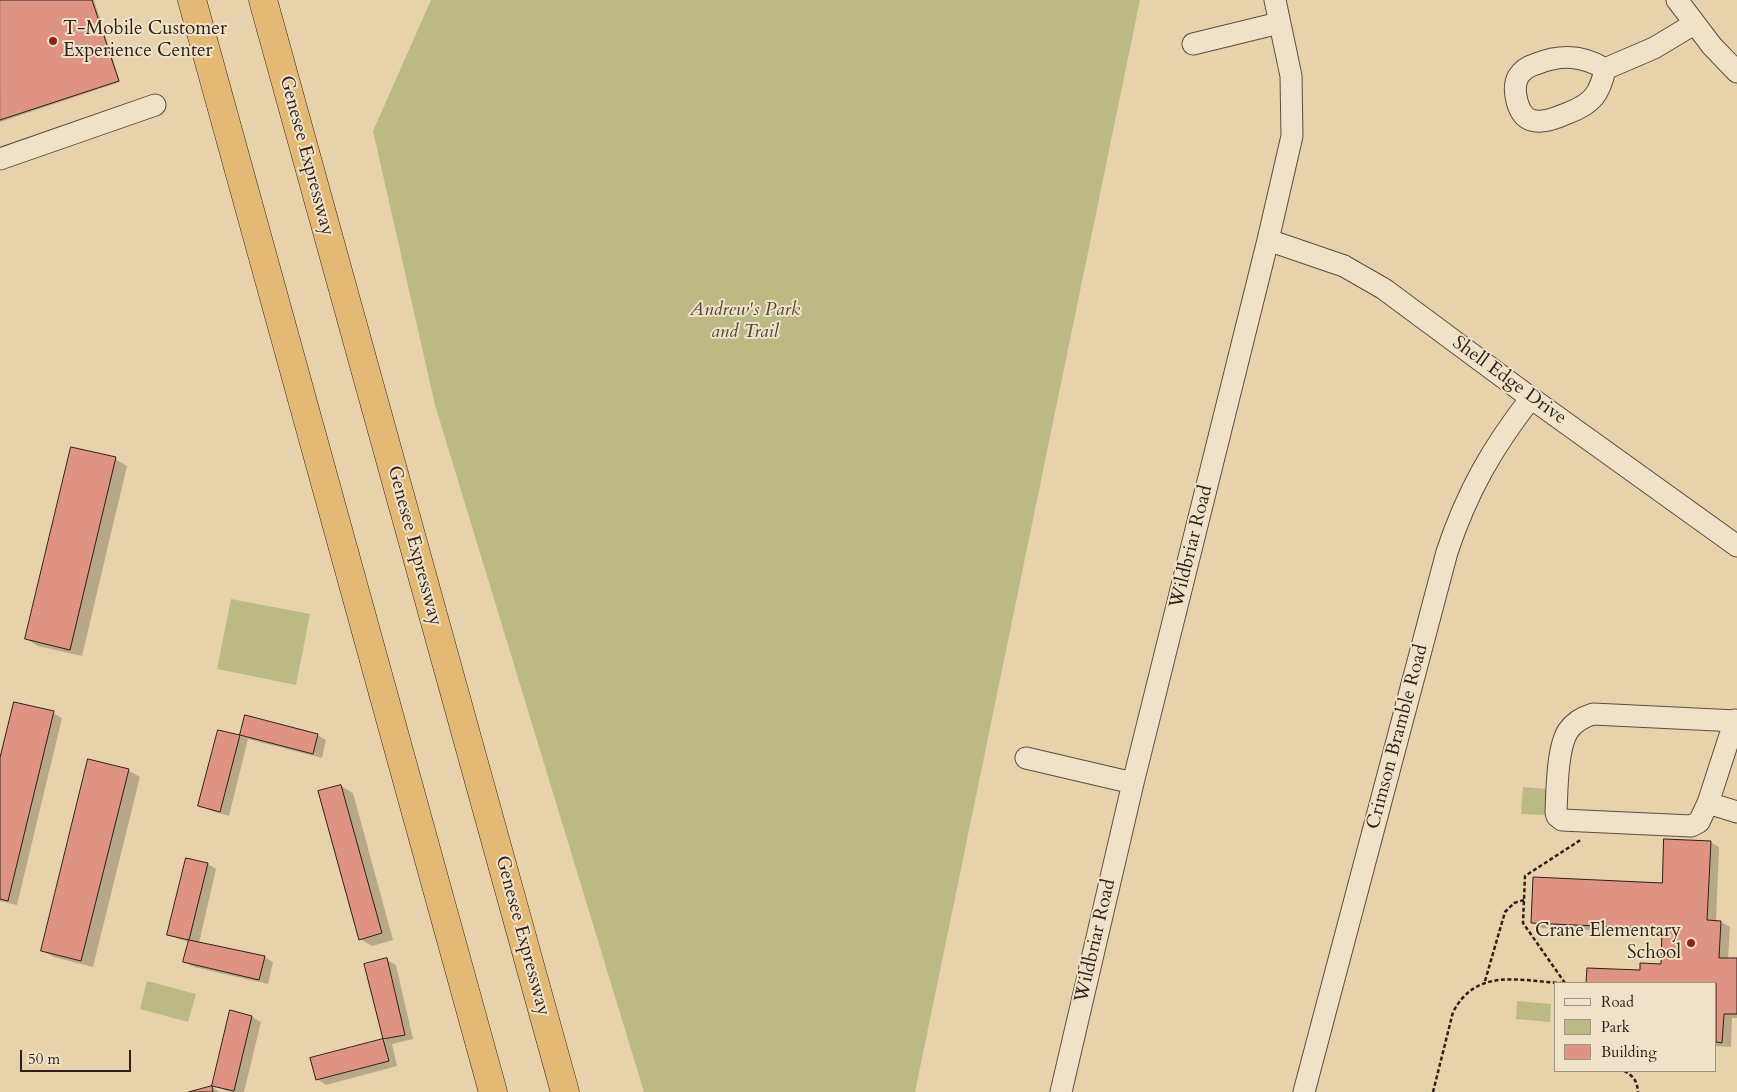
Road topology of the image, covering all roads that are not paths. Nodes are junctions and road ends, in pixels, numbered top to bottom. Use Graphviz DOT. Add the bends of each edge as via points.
graph roads {
  1 [pos="192,0"];
  2 [pos="263,0"];
  3 [pos="1275,0"];
  4 [pos="1677,0"];
  5 [pos="1279,23"];
  6 [pos="1694,24"];
  7 [pos="1193,44"];
  8 [pos="1606,69"];
  9 [pos="1737,72"];
  10 [pos="155,105"];
  11 [pos="0,160"];
  12 [pos="1268,240"];
  13 [pos="1531,398"];
  14 [pos="1737,546"];
  15 [pos="1736,721"];
  16 [pos="1026,758"];
  17 [pos="1133,783"];
  18 [pos="1708,803"];
  19 [pos="1737,812"];
  20 [pos="493,1092"];
  21 [pos="565,1092"];
  22 [pos="1061,1092"];
  23 [pos="1304,1092"];
  1 -- 20 [label="highway"];
  2 -- 21 [label="highway, Genesee Expressway"];
  3 -- 5 [label="street, Wildbriar Road"];
  4 -- 6 [label="street"];
  5 -- 7 [label="street"];
  5 -- 12 [label="street, Wildbriar Road" via="1291,76 1292,136"];
  6 -- 8 [label="street" via="1654,48"];
  6 -- 9 [label="street"];
  10 -- 11 [label="street"];
  12 -- 13 [label="street, Shell Edge Drive" via="1344,266 1384,289"];
  12 -- 17 [label="street, Wildbriar Road"];
  13 -- 14 [label="street, Shell Edge Drive"];
  13 -- 23 [label="street, Crimson Bramble Road" via="1489,457 1461,514 1447,552"];
  15 -- 18 [label="street"];
  15 -- 18 [label="street" via="1593,714 1574,724 1563,743 1556,812 1562,820 1691,826 1699,822"];
  16 -- 17 [label="street"];
  17 -- 22 [label="street, Wildbriar Road"];
  18 -- 19 [label="street"];
}
